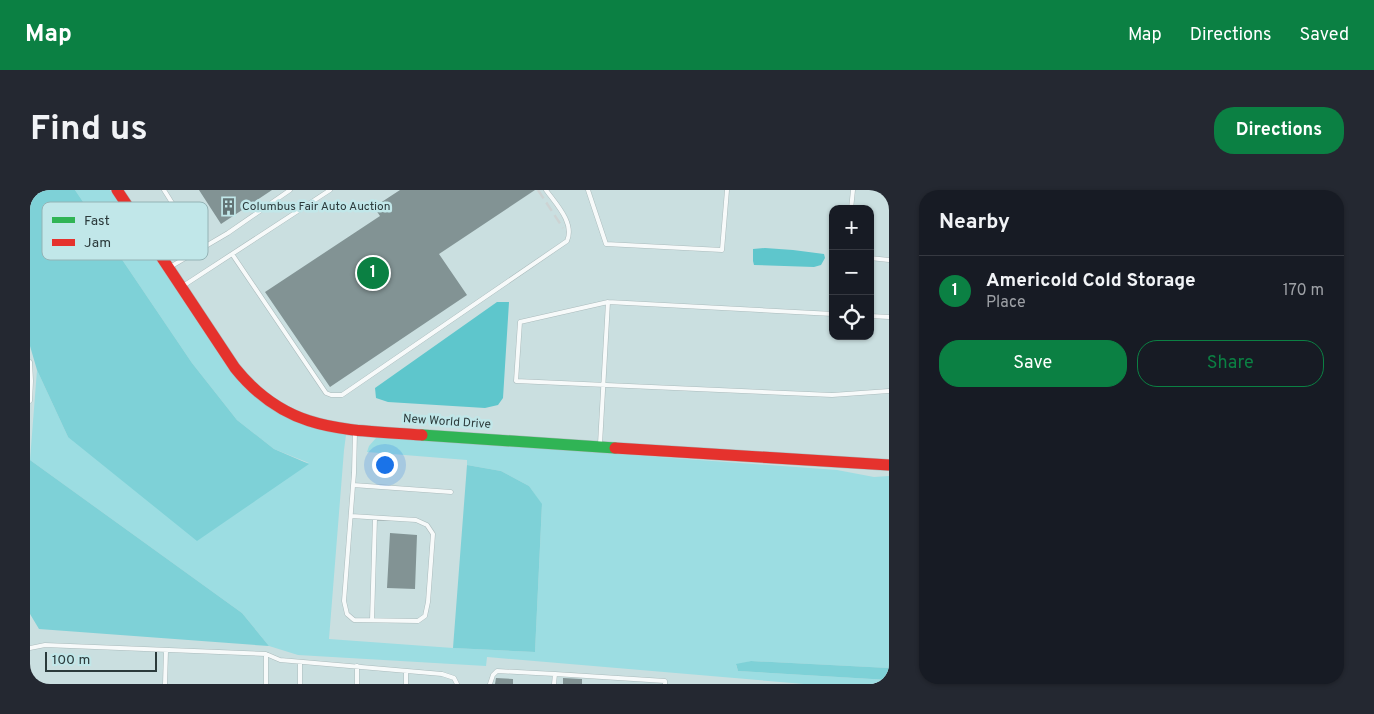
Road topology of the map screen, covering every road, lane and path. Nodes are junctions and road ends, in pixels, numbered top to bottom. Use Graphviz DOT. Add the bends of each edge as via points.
graph roads {
  1 [pos="117,190"];
  2 [pos="164,190"];
  3 [pos="290,190"];
  4 [pos="330,190"];
  5 [pos="546,190"];
  6 [pos="588,190"];
  7 [pos="727,190"];
  8 [pos="852,190"];
  9 [pos="125,202"];
  10 [pos="171,202"];
  11 [pos="851,205"];
  12 [pos="208,244"];
  13 [pos="232,254"];
  14 [pos="874,258"];
  15 [pos="163,260"];
  16 [pos="181,260"];
  17 [pos="889,260"];
  18 [pos="168,268"];
  19 [pos="181,287"];
  20 [pos="608,302"];
  21 [pos="829,314"];
  22 [pos="874,316"];
  23 [pos="889,317"];
  24 [pos="30,362"];
  25 [pos="604,384"];
  26 [pos="889,391"];
  27 [pos="30,401"];
  28 [pos="356,430"];
  29 [pos="600,447"];
  30 [pos="889,465"];
  31 [pos="353,485"];
  32 [pos="450,492"];
  33 [pos="351,516"];
  34 [pos="375,518"];
  35 [pos="372,620"];
  36 [pos="30,648"];
  37 [pos="166,651"];
  38 [pos="266,654"];
  39 [pos="300,662"];
  40 [pos="357,666"];
  41 [pos="406,671"];
  42 [pos="555,674"];
  43 [pos="165,684"];
  44 [pos="266,684"];
  45 [pos="300,684"];
  46 [pos="357,684"];
  47 [pos="406,684"];
  48 [pos="457,684"];
  49 [pos="490,684"];
  50 [pos="554,684"];
  51 [pos="665,684"];
  1 -- 9 [label="street, New World Drive"];
  2 -- 10 [label="lane"];
  3 -- 12 [label="lane"];
  4 -- 13 [label="lane"];
  5 -- 13 [label="lane" via="568,224 567,241 342,395 326,393"];
  6 -- 7 [label="lane" via="606,244 722,250"];
  8 -- 11 [label="lane"];
  13 -- 19 [label="lane"];
  14 -- 17 [label="lane"];
  15 -- 18 [label="street, New World Drive"];
  16 -- 18 [label="lane"];
  18 -- 19 [label="street, New World Drive"];
  19 -- 28 [label="street, New World Drive" via="235,368 258,392 297,417 320,425"];
  20 -- 21 [label="lane"];
  20 -- 25 [label="lane"];
  20 -- 25 [label="lane" via="520,322 516,380"];
  22 -- 23 [label="lane"];
  24 -- 27 [label="lane"];
  25 -- 26 [label="lane" via="832,396"];
  25 -- 29 [label="lane"];
  28 -- 29 [label="street, New World Drive"];
  28 -- 31 [label="lane"];
  29 -- 30 [label="street, New World Drive"];
  31 -- 32 [label="lane"];
  31 -- 33 [label="lane"];
  33 -- 34 [label="lane"];
  33 -- 35 [label="lane" via="344,601 347,614 354,620"];
  34 -- 35 [label="lane"];
  34 -- 35 [label="lane" via="416,520 427,525 433,534 424,616 418,621"];
  36 -- 37 [label="lane" via="46,645"];
  37 -- 38 [label="lane"];
  37 -- 43 [label="lane"];
  38 -- 39 [label="lane" via="280,660"];
  38 -- 44 [label="lane"];
  39 -- 40 [label="lane"];
  39 -- 45 [label="lane"];
  40 -- 41 [label="lane"];
  40 -- 46 [label="lane"];
  41 -- 47 [label="lane"];
  41 -- 48 [label="lane" via="442,674 454,678"];
  42 -- 49 [label="lane" via="497,671 492,675"];
  42 -- 50 [label="lane"];
  42 -- 51 [label="lane" via="665,680"];
}
